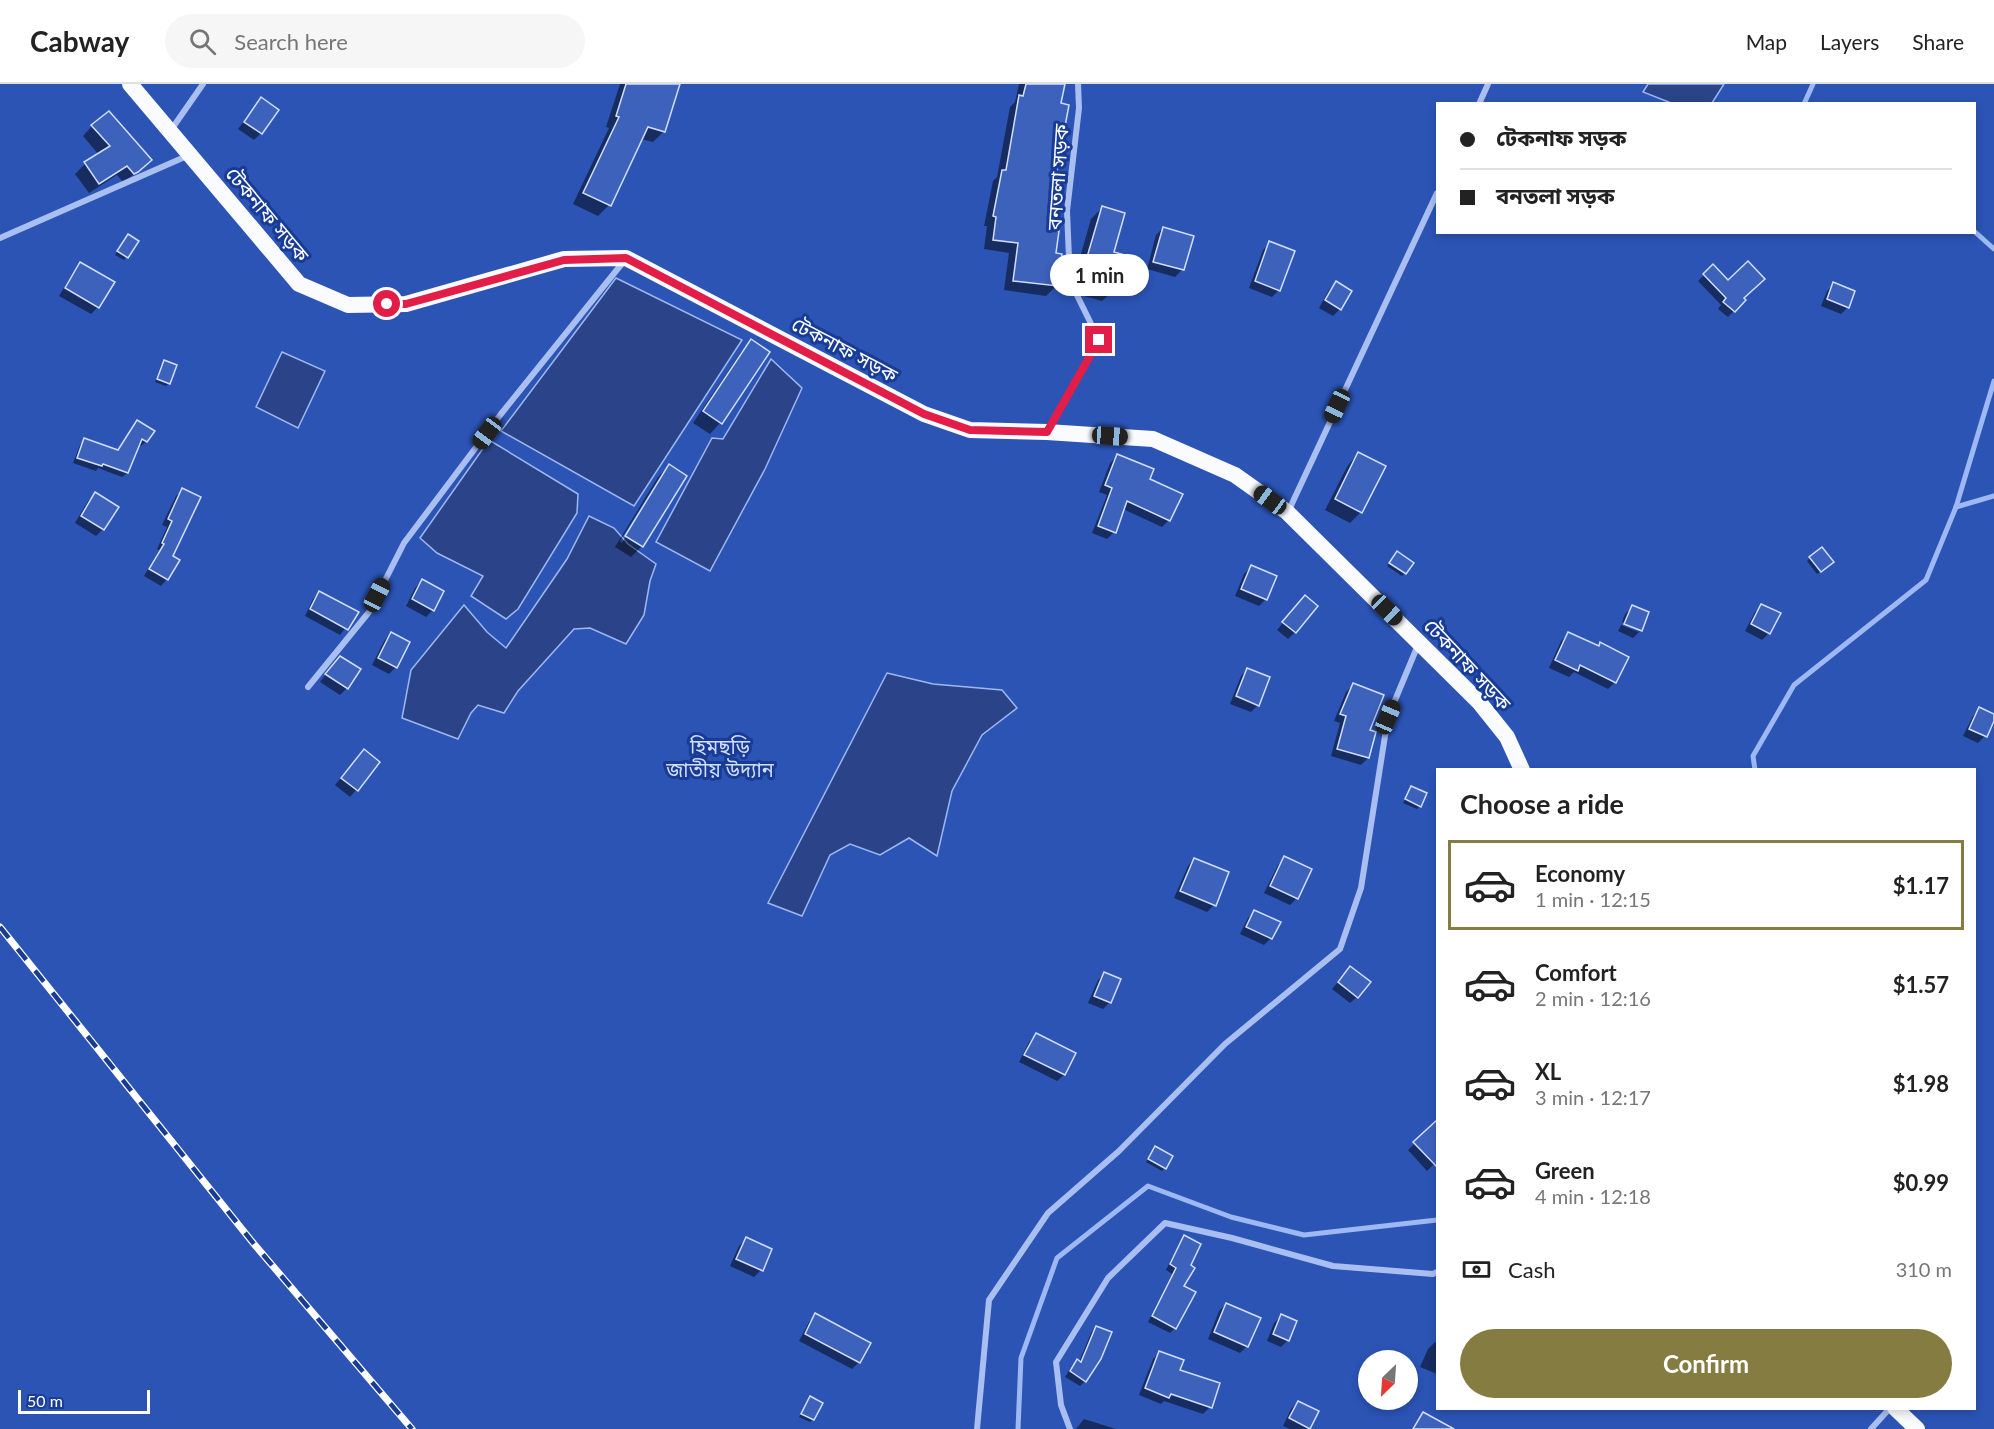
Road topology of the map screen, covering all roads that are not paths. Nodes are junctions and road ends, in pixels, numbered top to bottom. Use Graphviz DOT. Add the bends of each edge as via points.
graph roads {
  1 [pos="130,84"];
  2 [pos="203,84"];
  3 [pos="1078,84"];
  4 [pos="1488,84"];
  5 [pos="1480,102"];
  6 [pos="171,131"];
  7 [pos="191,154"];
  8 [pos="1436,195"];
  9 [pos="0,238"];
  10 [pos="626,258"];
  11 [pos="1047,432"];
  12 [pos="1287,512"];
  13 [pos="1420,642"];
  14 [pos="308,687"];
  15 [pos="1521,768"];
  16 [pos="1436,1272"];
  17 [pos="1888,1410"];
  18 [pos="1897,1410"];
  19 [pos="977,1429"];
  20 [pos="1070,1429"];
  21 [pos="1871,1429"];
  22 [pos="1917,1429"];
  1 -- 6 [label="highway, টেকনাফ সড়ক"];
  2 -- 6 [label="street"];
  3 -- 11 [label="street, বনতলা সড়ক" via="1067,211 1070,281 1099,340"];
  4 -- 5 [label="street"];
  6 -- 7 [label="highway, টেকনাফ সড়ক"];
  7 -- 9 [label="street"];
  7 -- 10 [label="highway, টেকনাফ সড়ক" via="299,284 348,305 406,304 564,260"];
  8 -- 12 [label="street"];
  10 -- 11 [label="highway, টেকনাফ সড়ক" via="924,414 970,430"];
  10 -- 14 [label="street" via="404,543 369,612"];
  11 -- 12 [label="highway, টেকনাফ সড়ক" via="1153,440 1235,475"];
  12 -- 13 [label="highway, টেকনাফ সড়ক"];
  13 -- 15 [label="highway, টেকনাফ সড়ক" via="1507,736"];
  13 -- 19 [label="street" via="1388,717 1361,888 1340,949 1225,1044 1119,1151 1048,1213 989,1300"];
  16 -- 20 [label="street" via="1333,1266 1165,1223 1108,1278 1056,1362 1061,1405"];
  17 -- 21 [label="street"];
  18 -- 22 [label="highway"];
}
